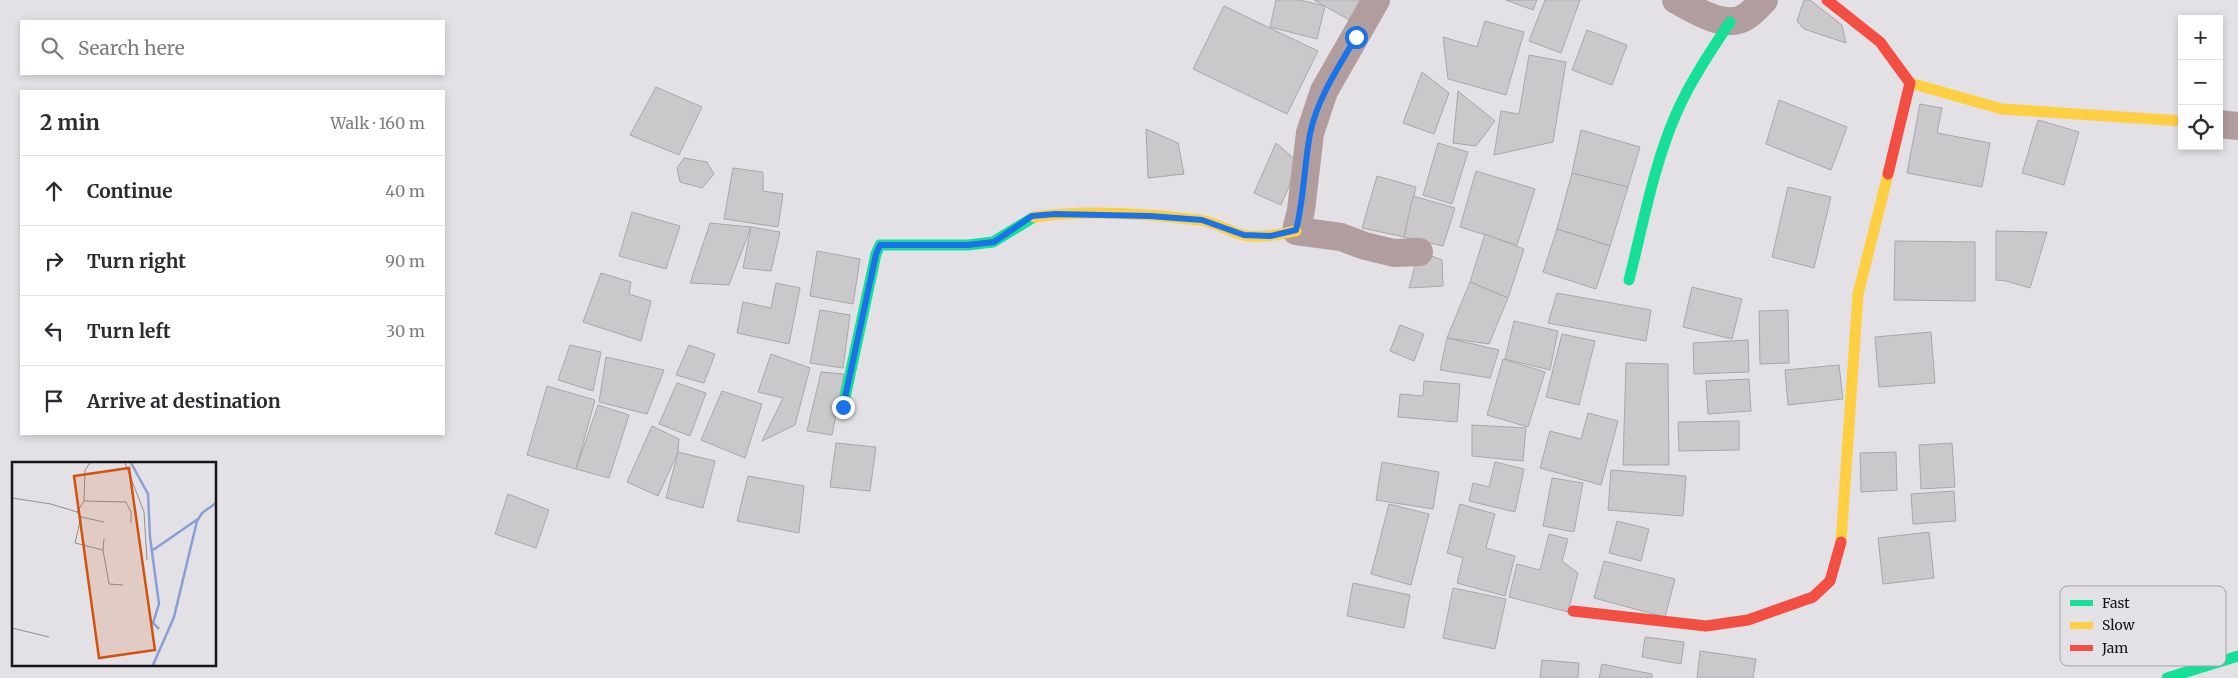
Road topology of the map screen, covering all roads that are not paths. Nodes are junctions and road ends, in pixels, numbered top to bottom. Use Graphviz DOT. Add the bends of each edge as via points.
graph roads {
  1 [pos="1376,0"];
  2 [pos="1676,0"];
  3 [pos="1764,0"];
  4 [pos="1827,0"];
  5 [pos="1730,22"];
  6 [pos="1910,83"];
  7 [pos="2178,121"];
  8 [pos="2223,124"];
  9 [pos="2238,126"];
  10 [pos="1296,230"];
  11 [pos="1419,252"];
  12 [pos="1629,280"];
  13 [pos="843,407"];
  14 [pos="1573,611"];
  15 [pos="2238,656"];
  16 [pos="2226,660"];
  17 [pos="2206,666"];
  18 [pos="2167,678"];
  1 -- 10 [label="street" via="1324,91 1310,133"];
  2 -- 5 [label="street" via="1713,18"];
  3 -- 5 [label="street" via="1746,17"];
  4 -- 6 [label="street" via="1880,42"];
  5 -- 12 [label="street" via="1702,64 1676,115 1656,171"];
  6 -- 7 [label="street" via="2002,109"];
  6 -- 14 [label="street" via="1858,294 1842,537 1830,581 1813,597 1748,620 1706,626"];
  8 -- 9 [label="street"];
  10 -- 11 [label="street" via="1341,237 1394,252"];
  10 -- 13 [label="street" via="1270,236 1244,235 1202,220 1055,214 1032,216 994,242 880,245"];
  15 -- 16 [label="street"];
  17 -- 18 [label="street"];
}
